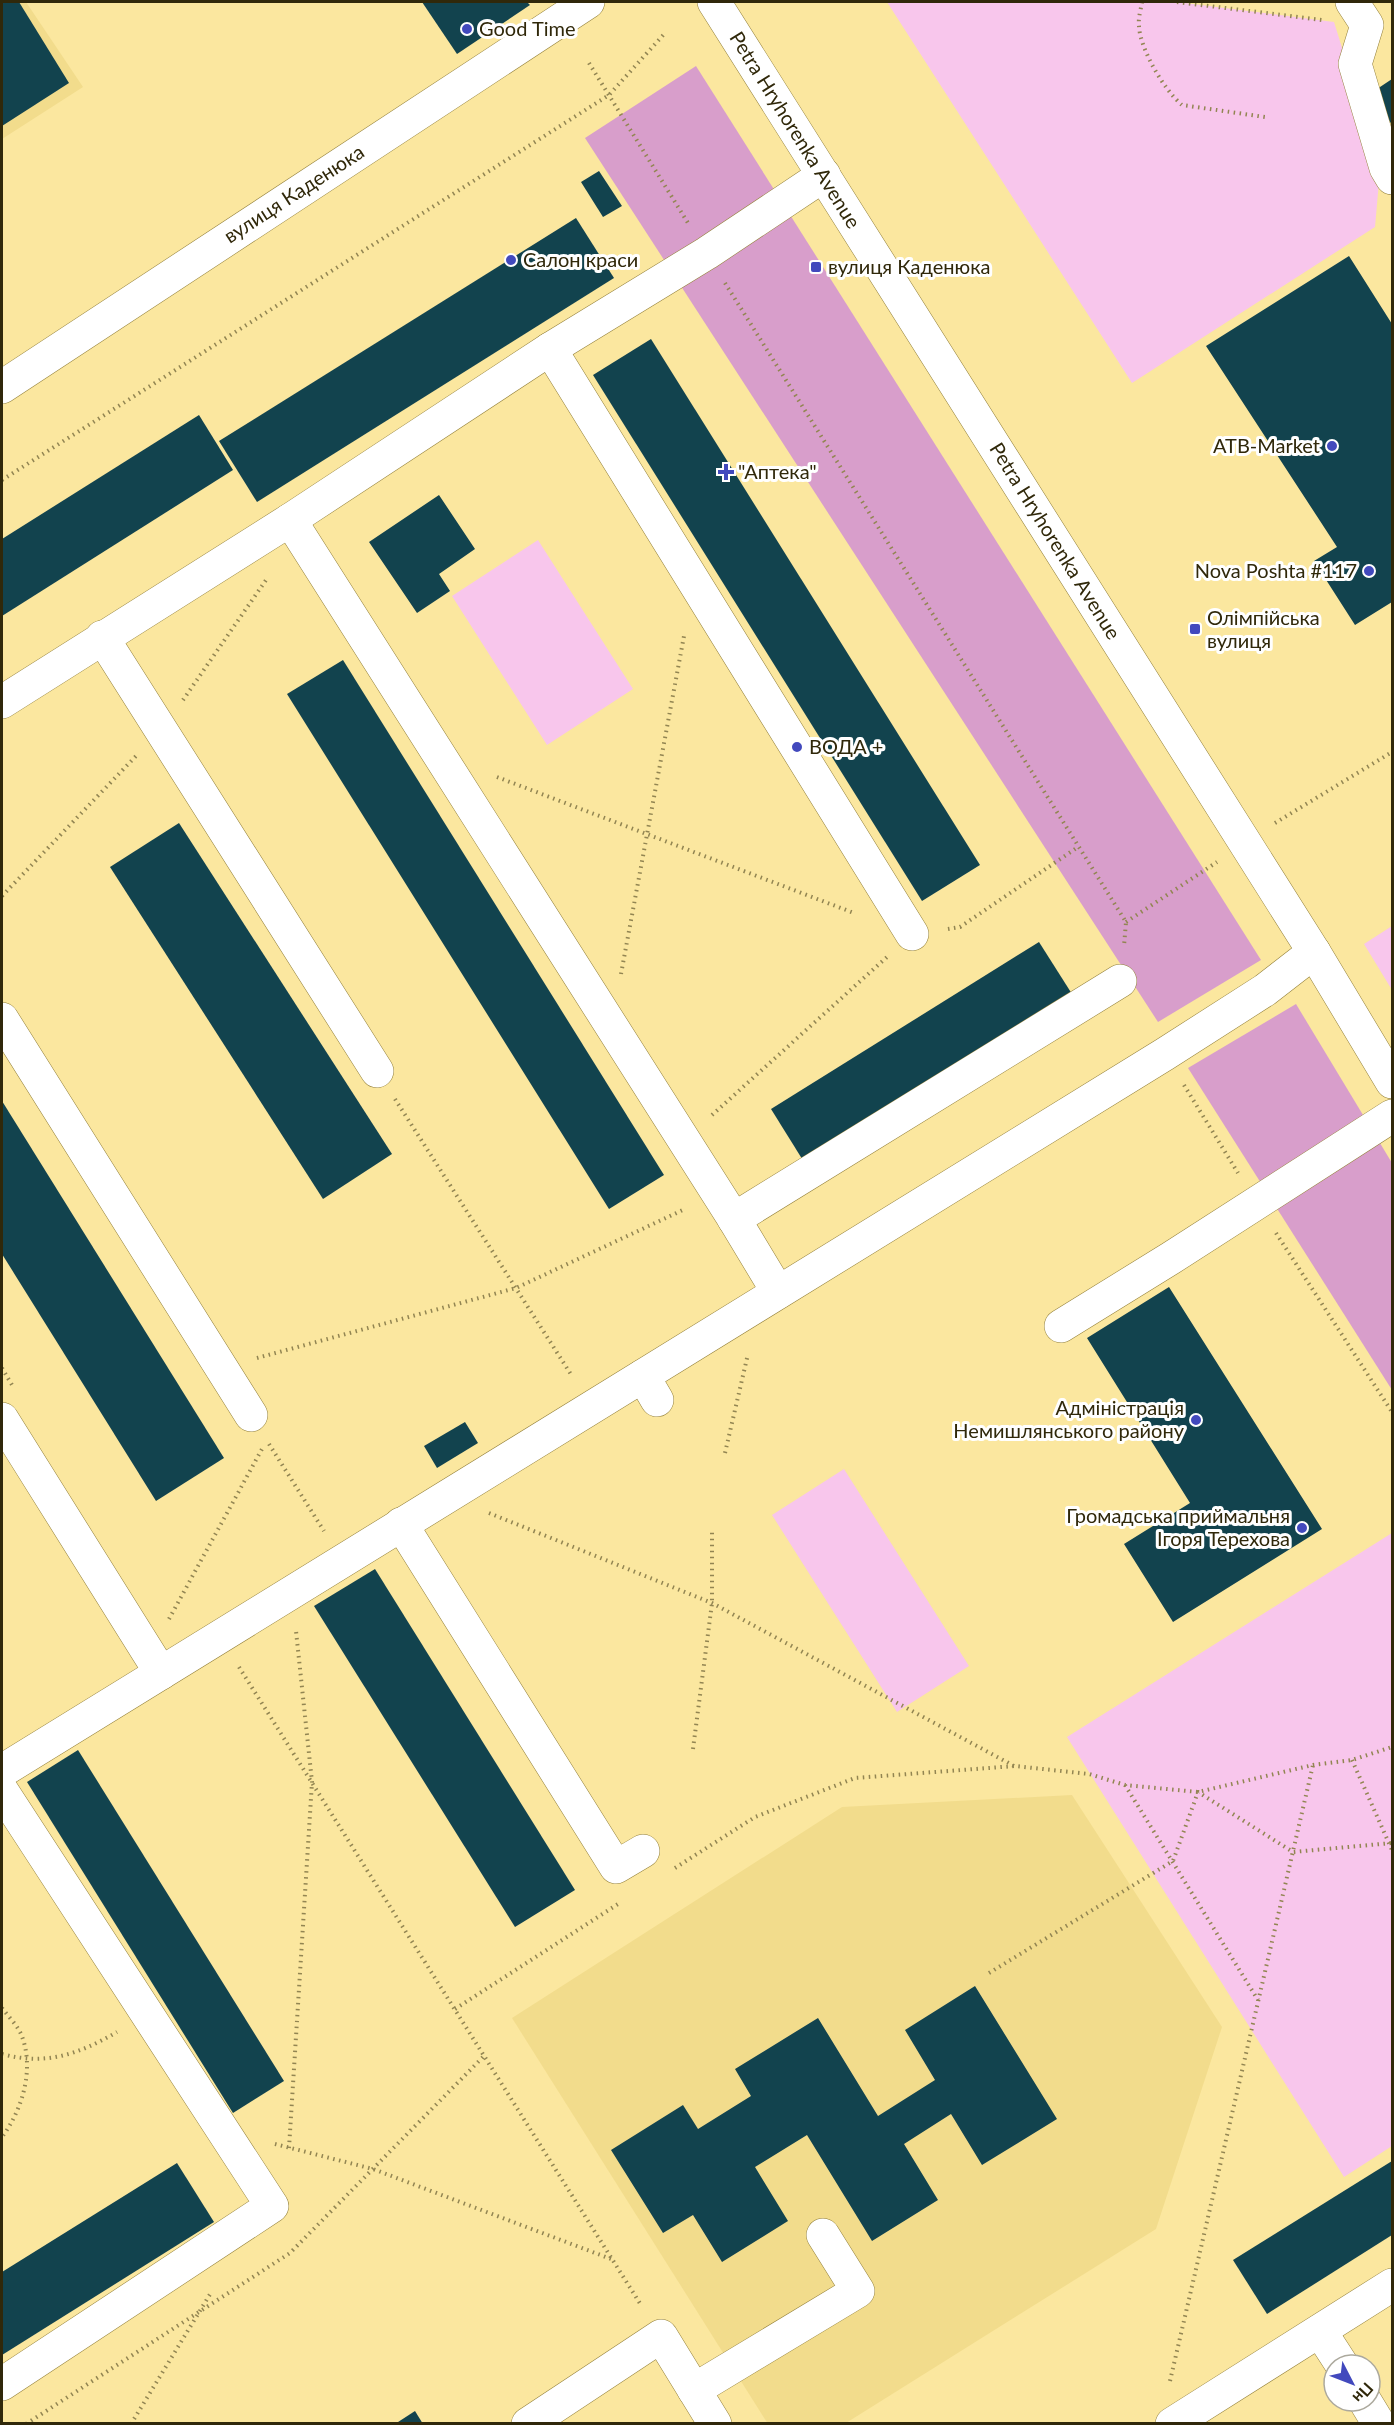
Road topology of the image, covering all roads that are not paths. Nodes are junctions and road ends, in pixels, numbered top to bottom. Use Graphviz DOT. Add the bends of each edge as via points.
graph roads {
  1 [pos="588,2"];
  2 [pos="714,2"];
  3 [pos="1359,13"];
  4 [pos="824,175"];
  5 [pos="1392,178"];
  6 [pos="550,349"];
  7 [pos="2,387"];
  8 [pos="294,527"];
  9 [pos="102,637"];
  10 [pos="2,702"];
  11 [pos="912,934"];
  12 [pos="1314,952"];
  13 [pos="1120,981"];
  14 [pos="2,1019"];
  15 [pos="377,1071"];
  16 [pos="1392,1082"];
  17 [pos="1392,1116"];
  18 [pos="726,1206"];
  19 [pos="769,1298"];
  20 [pos="1061,1326"];
  21 [pos="251,1415"];
  22 [pos="2,1419"];
  23 [pos="401,1524"];
  24 [pos="161,1673"];
  25 [pos="2,1771"];
  26 [pos="2,1791"];
  27 [pos="643,1851"];
  28 [pos="823,2235"];
  29 [pos="1392,2285"];
  30 [pos="1320,2331"];
  31 [pos="1334,2353"];
  32 [pos="2,2384"];
  33 [pos="694,2390"];
  34 [pos="528,2424"];
  35 [pos="715,2424"];
  36 [pos="1172,2424"];
  1 -- 7 [label="street, вулиця Каденюка"];
  2 -- 4 [label="street, Petra Hryhorenka Аvenue"];
  3 -- 5 [label="street" via="1355,64"];
  4 -- 6 [label="street" via="707,253"];
  4 -- 12 [label="street, Petra Hryhorenka Аvenue"];
  6 -- 8 [label="street"];
  6 -- 11 [label="street"];
  8 -- 9 [label="street"];
  8 -- 18 [label="street"];
  9 -- 10 [label="street"];
  9 -- 15 [label="street"];
  12 -- 16 [label="street, Petra Hryhorenka Аvenue"];
  12 -- 19 [label="street" via="1265,990 1165,1054"];
  13 -- 18 [label="street"];
  14 -- 21 [label="street"];
  17 -- 20 [label="street"];
  18 -- 19 [label="street"];
  19 -- 23 [label="street" via="650,1388 591,1407"];
  22 -- 24 [label="street"];
  23 -- 24 [label="street"];
  23 -- 27 [label="street" via="616,1867"];
  24 -- 25 [label="street"];
  26 -- 32 [label="street" via="272,2206"];
  28 -- 33 [label="street" via="858,2291"];
  29 -- 30 [label="street"];
  30 -- 31 [label="street"];
  30 -- 36 [label="street"];
  33 -- 34 [label="street" via="661,2336"];
  33 -- 35 [label="street"];
}
